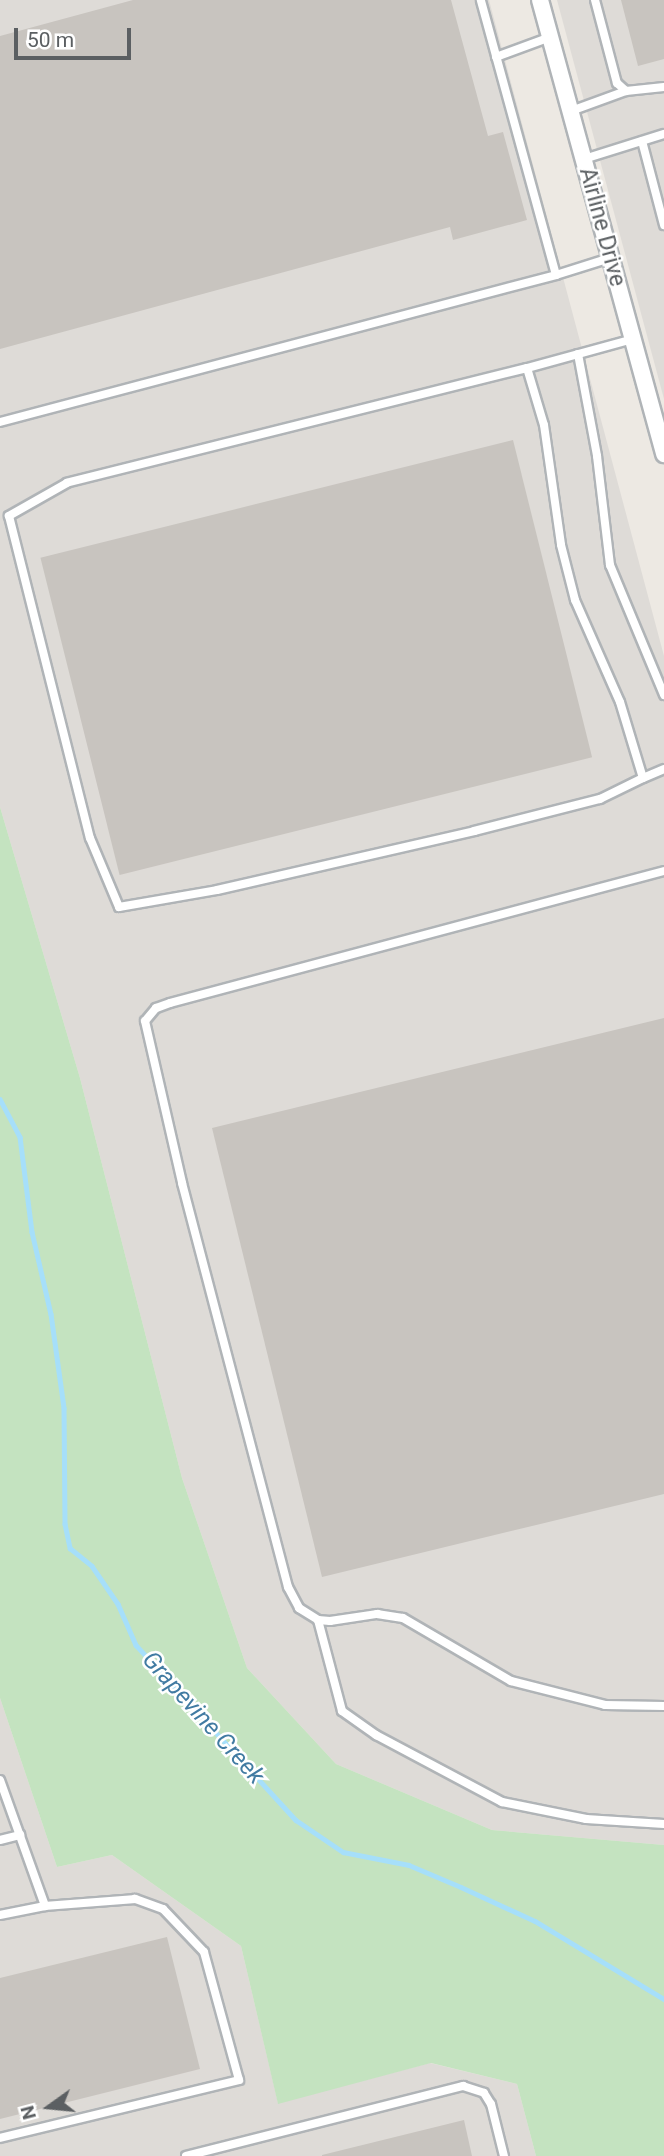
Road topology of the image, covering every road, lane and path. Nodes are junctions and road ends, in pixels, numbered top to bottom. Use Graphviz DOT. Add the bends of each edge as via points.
graph roads {
  1 [pos="481,0"];
  2 [pos="540,0"];
  3 [pos="595,0"];
  4 [pos="550,37"];
  5 [pos="496,57"];
  6 [pos="664,87"];
  7 [pos="626,91"];
  8 [pos="570,111"];
  9 [pos="664,134"];
  10 [pos="642,141"];
  11 [pos="584,159"];
  12 [pos="664,225"];
  13 [pos="611,258"];
  14 [pos="556,275"];
  15 [pos="633,339"];
  16 [pos="578,354"];
  17 [pos="527,368"];
  18 [pos="0,422"];
  19 [pos="664,454"];
  20 [pos="664,695"];
  21 [pos="664,769"];
  22 [pos="643,778"];
  23 [pos="664,871"];
  24 [pos="318,1620"];
  25 [pos="664,1706"];
  26 [pos="0,1780"];
  27 [pos="664,1824"];
  28 [pos="20,1835"];
  29 [pos="0,1840"];
  30 [pos="45,1906"];
  31 [pos="0,1915"];
  32 [pos="0,2138"];
  33 [pos="186,2156"];
  34 [pos="504,2156"];
  1 -- 5 [label="lane"];
  2 -- 4 [label="street, Airline Drive"];
  3 -- 7 [label="lane" via="617,83"];
  4 -- 5 [label="lane"];
  4 -- 8 [label="street, Airline Drive"];
  5 -- 14 [label="lane"];
  6 -- 7 [label="lane"];
  7 -- 8 [label="lane"];
  8 -- 11 [label="street, Airline Drive"];
  9 -- 10 [label="lane"];
  10 -- 11 [label="lane"];
  10 -- 12 [label="lane"];
  11 -- 13 [label="street, Airline Drive"];
  13 -- 14 [label="lane"];
  13 -- 15 [label="street, Airline Drive"];
  14 -- 18 [label="lane"];
  15 -- 16 [label="lane"];
  15 -- 19 [label="street, Airline Drive"];
  16 -- 17 [label="lane"];
  16 -- 20 [label="lane" via="610,565"];
  17 -- 22 [label="lane" via="544,425 561,545 575,600 620,702"];
  17 -- 22 [label="lane" via="67,484 9,516 90,838 118,907 217,890 474,831 600,799"];
  21 -- 22 [label="lane"];
  23 -- 24 [label="lane" via="170,1003 156,1008 145,1021 175,1156 288,1587 299,1608"];
  24 -- 25 [label="lane" via="377,1614 403,1618 511,1681 605,1705"];
  24 -- 27 [label="lane" via="342,1711 376,1735 502,1801 586,1819"];
  26 -- 28 [label="lane"];
  28 -- 29 [label="lane"];
  28 -- 30 [label="lane"];
  30 -- 31 [label="lane"];
  30 -- 32 [label="lane" via="135,1899 163,1909 204,1952 239,2080"];
  33 -- 34 [label="lane" via="463,2086 484,2093 491,2104"];
}
